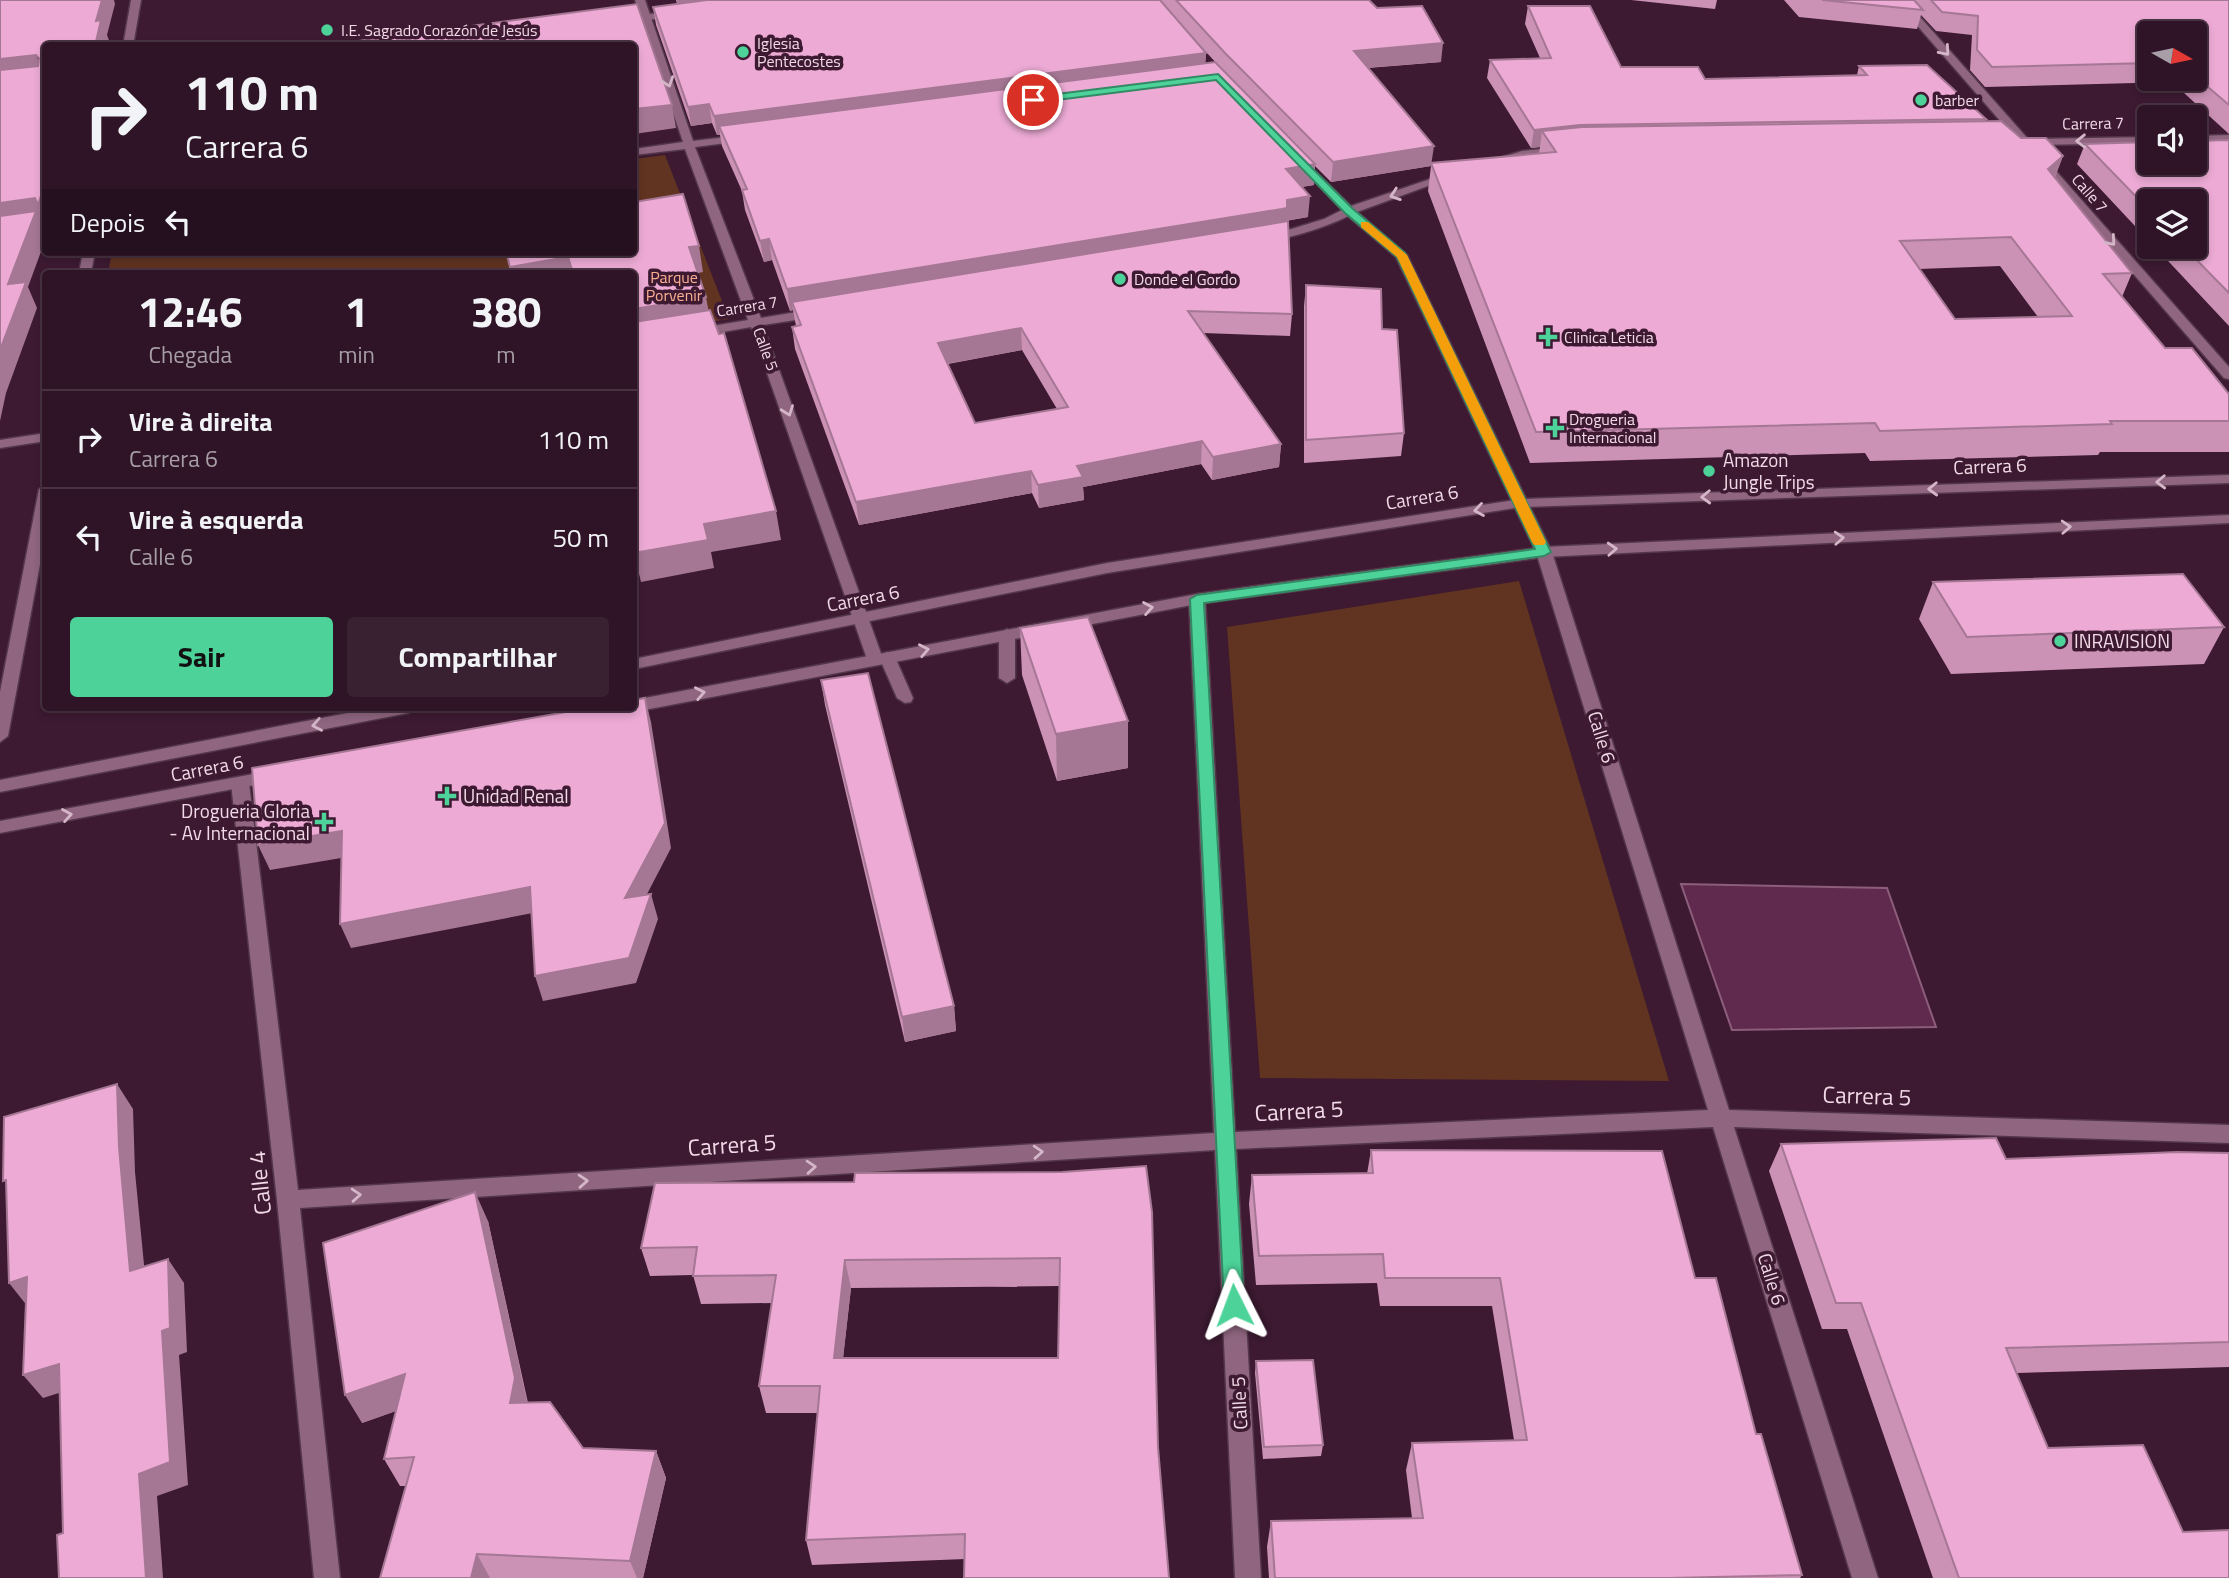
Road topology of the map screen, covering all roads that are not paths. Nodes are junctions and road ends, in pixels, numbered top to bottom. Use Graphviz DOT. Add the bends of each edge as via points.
graph roads {
  1 [pos="136,0"];
  2 [pos="640,0"];
  3 [pos="1900,0"];
  4 [pos="687,13"];
  5 [pos="646,18"];
  6 [pos="604,22"];
  7 [pos="129,42"];
  8 [pos="757,136"];
  9 [pos="2229,138"];
  10 [pos="2207,139"];
  11 [pos="2137,140"];
  12 [pos="2010,142"];
  13 [pos="2024,142"];
  14 [pos="690,145"];
  15 [pos="1577,149"];
  16 [pos="637,152"];
  17 [pos="1293,153"];
  18 [pos="1482,165"];
  19 [pos="1458,173"];
  20 [pos="1349,211"];
  21 [pos="1256,240"];
  22 [pos="824,312"];
  23 [pos="756,323"];
  24 [pos="674,336"];
  25 [pos="2229,375"];
  26 [pos="42,438"];
  27 [pos="0,444"];
  28 [pos="2229,479"];
  29 [pos="1521,503"];
  30 [pos="42,510"];
  31 [pos="2229,519"];
  32 [pos="1544,552"];
  33 [pos="1197,599"];
  34 [pos="862,620"];
  35 [pos="1007,634"];
  36 [pos="881,658"];
  37 [pos="637,663"];
  38 [pos="1007,678"];
  39 [pos="905,698"];
  40 [pos="637,705"];
  41 [pos="387,711"];
  42 [pos="0,736"];
  43 [pos="294,772"];
  44 [pos="240,783"];
  45 [pos="0,786"];
  46 [pos="0,827"];
  47 [pos="1721,1118"];
  48 [pos="2229,1133"];
  49 [pos="1225,1141"];
  50 [pos="288,1200"];
  51 [pos="327,1578"];
  52 [pos="1248,1578"];
  53 [pos="1865,1578"];
  1 -- 7 [label="street"];
  2 -- 5 [label="street, Calle 5"];
  3 -- 13 [label="street, Calle 7, one-way"];
  4 -- 5 [label="street"];
  5 -- 6 [label="street"];
  5 -- 14 [label="street, Calle 5, one-way"];
  8 -- 14 [label="street"];
  9 -- 10 [label="street"];
  11 -- 13 [label="street, Carrera 7, one-way"];
  12 -- 13 [label="street, Carrera 7"];
  13 -- 25 [label="street, Calle 7, one-way"];
  14 -- 16 [label="street"];
  14 -- 23 [label="street, Calle 5"];
  15 -- 18 [label="street" via="1521,154"];
  17 -- 20 [label="street, Calle 6"];
  19 -- 20 [label="street, one-way"];
  20 -- 21 [label="street" via="1328,222"];
  20 -- 29 [label="street, Calle 6" via="1401,255"];
  22 -- 23 [label="street, Carrera 7"];
  23 -- 24 [label="street, Carrera 7"];
  23 -- 34 [label="street, Calle 5, one-way"];
  26 -- 27 [label="street"];
  28 -- 29 [label="street, Carrera 6, one-way"];
  29 -- 32 [label="street, Calle 6"];
  29 -- 34 [label="street, Carrera 6, one-way" via="1107,568"];
  30 -- 42 [label="street"];
  32 -- 31 [label="street, one-way"];
  32 -- 33 [label="street"];
  32 -- 47 [label="street, Calle 6"];
  35 -- 33 [label="street, one-way"];
  33 -- 49 [label="street, Calle 5"];
  34 -- 36 [label="street, Calle 5"];
  34 -- 37 [label="street, Carrera 6"];
  36 -- 35 [label="street, one-way"];
  35 -- 38 [label="street"];
  36 -- 39 [label="street, Calle 5"];
  40 -- 36 [label="street, one-way"];
  41 -- 45 [label="street, Carrera 6, one-way"];
  43 -- 44 [label="street, Carrera 6"];
  46 -- 44 [label="street, Carrera 6, one-way"];
  44 -- 50 [label="street, Calle 4"];
  47 -- 48 [label="street, Carrera 5"];
  47 -- 49 [label="street, Carrera 5"];
  47 -- 53 [label="street, Calle 6"];
  50 -- 49 [label="street, Carrera 5, one-way"];
  49 -- 52 [label="street, Calle 5"];
  50 -- 51 [label="street, Calle 4"];
}
